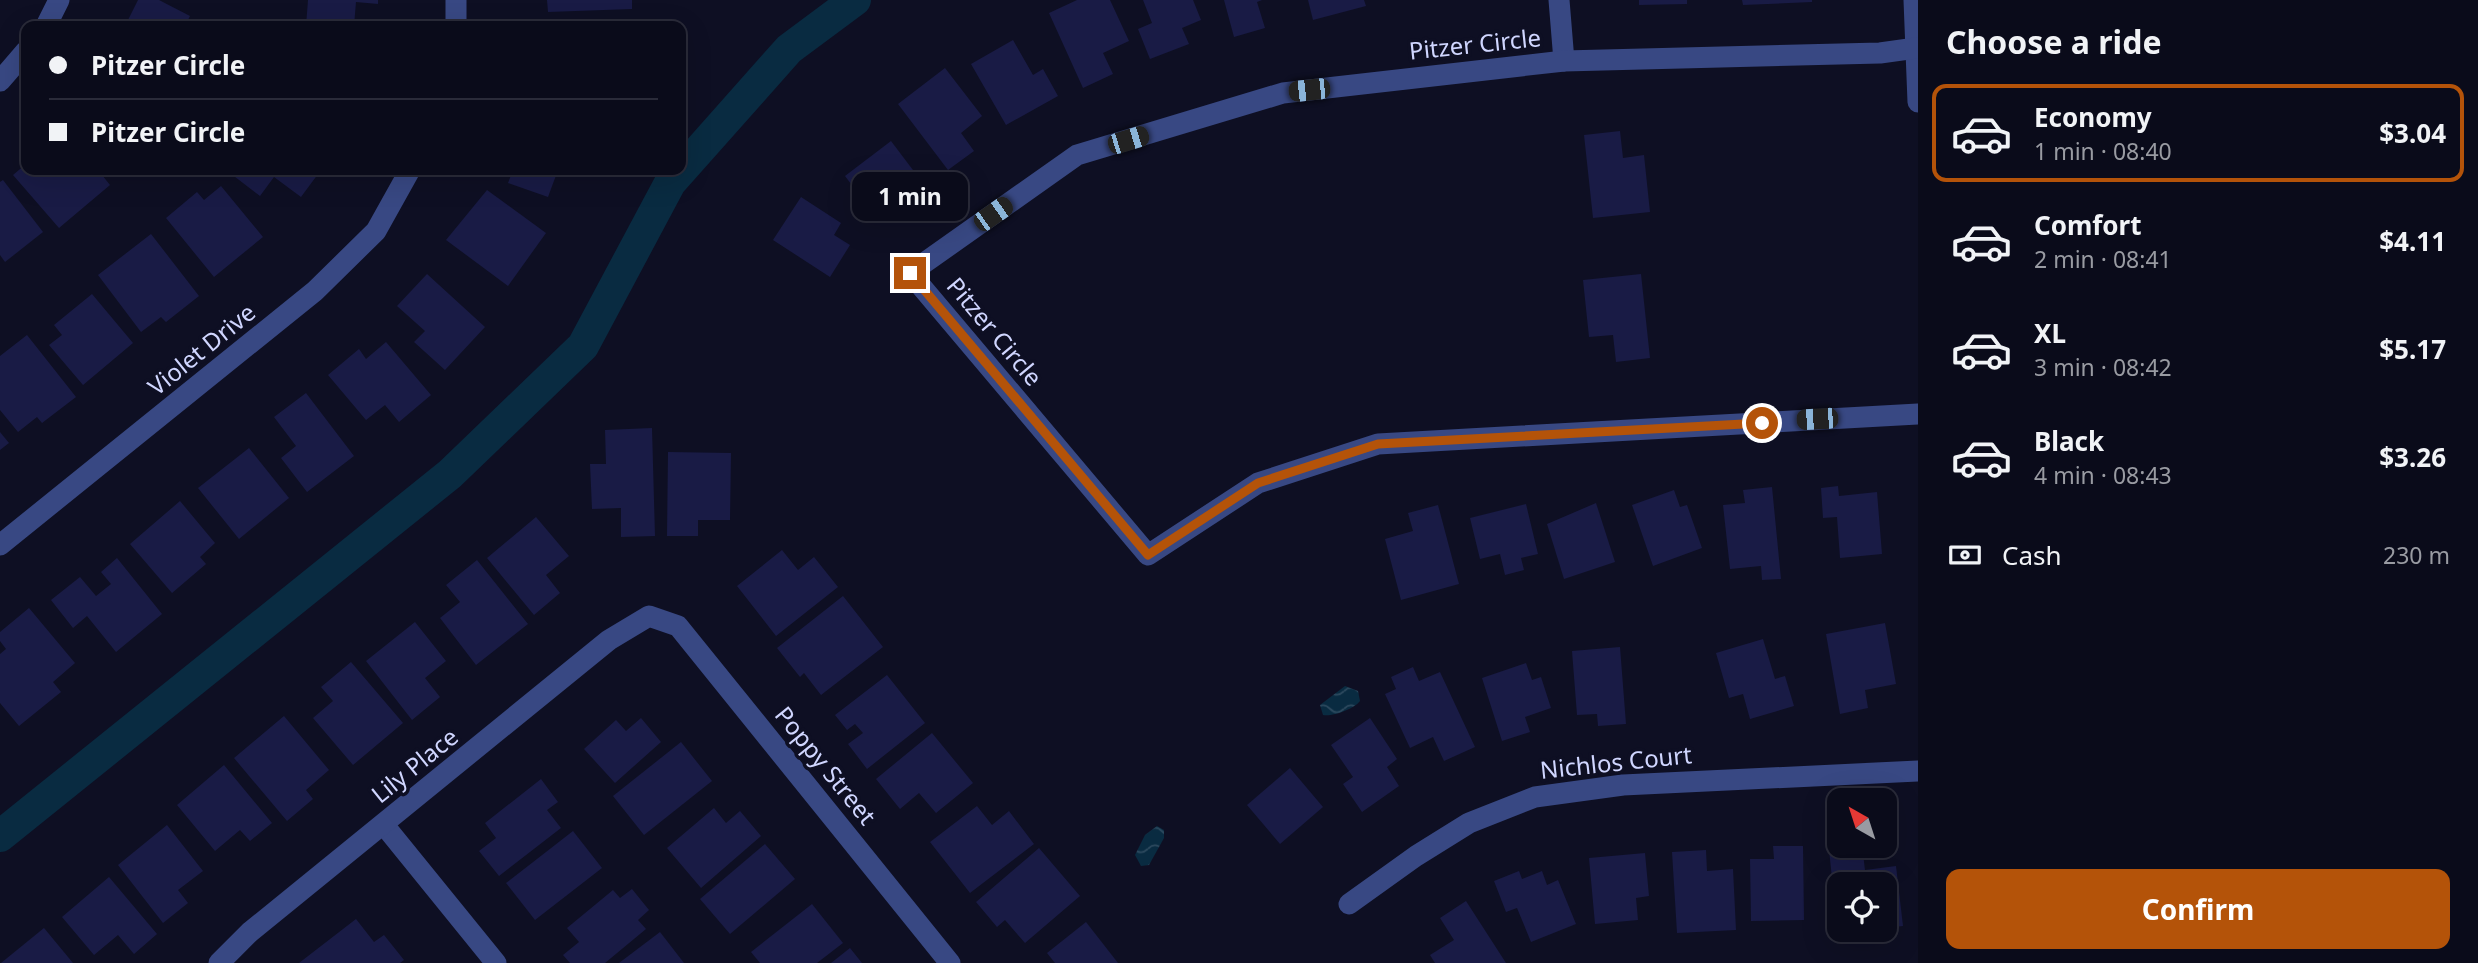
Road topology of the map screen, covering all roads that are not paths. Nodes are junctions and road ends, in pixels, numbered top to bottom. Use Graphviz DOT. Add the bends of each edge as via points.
graph roads {
  1 [pos="59,0"];
  2 [pos="456,0"];
  3 [pos="1559,0"];
  4 [pos="1914,0"];
  5 [pos="48,21"];
  6 [pos="456,21"];
  7 [pos="1916,48"];
  8 [pos="21,57"];
  9 [pos="1564,61"];
  10 [pos="0,81"];
  11 [pos="1918,102"];
  12 [pos="407,175"];
  13 [pos="1918,414"];
  14 [pos="0,545"];
  15 [pos="649,616"];
  16 [pos="1918,771"];
  17 [pos="384,825"];
  18 [pos="1349,904"];
  19 [pos="219,963"];
  20 [pos="496,963"];
  21 [pos="950,963"];
  1 -- 5 [label="street"];
  2 -- 6 [label="street"];
  3 -- 9 [label="street"];
  4 -- 7 [label="street"];
  7 -- 9 [label="street, Pitzer Circle" via="1880,53"];
  7 -- 11 [label="street"];
  8 -- 10 [label="street"];
  9 -- 13 [label="street, Pitzer Circle" via="1283,93 1077,155 910,273 1148,555 1258,483 1378,444"];
  12 -- 14 [label="street, Violet Drive" via="376,231 315,291"];
  15 -- 17 [label="street, Lily Place" via="609,640"];
  15 -- 21 [label="street, Poppy Street" via="678,626"];
  16 -- 18 [label="street, Nichlos Court" via="1623,785 1535,797 1469,823"];
  17 -- 19 [label="street, Lily Place" via="250,932"];
  17 -- 20 [label="street"];
}
